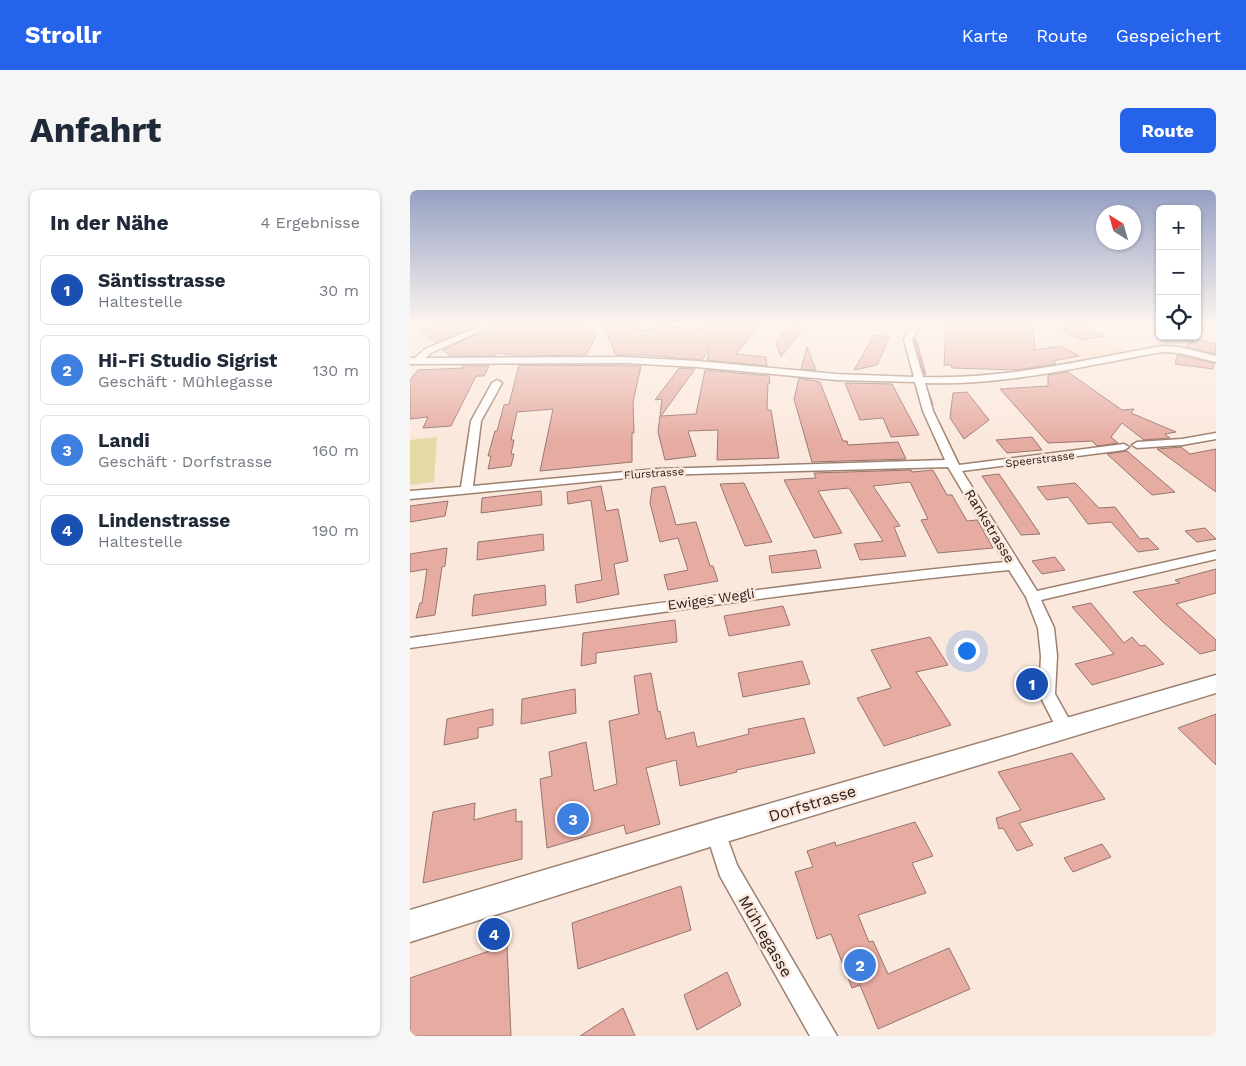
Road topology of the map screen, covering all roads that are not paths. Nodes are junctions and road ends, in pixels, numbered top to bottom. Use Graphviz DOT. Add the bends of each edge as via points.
graph roads {
  1 [pos="680,363"];
  2 [pos="914,363"];
  3 [pos="1081,363"];
  4 [pos="919,380"];
  5 [pos="497,383"];
  6 [pos="1216,436"];
  7 [pos="1137,446"];
  8 [pos="1124,447"];
  9 [pos="954,466"];
  10 [pos="467,488"];
  11 [pos="410,495"];
  12 [pos="1216,555"];
  13 [pos="1014,565"];
  14 [pos="1033,597"];
  15 [pos="410,642"];
  16 [pos="1216,684"];
  17 [pos="1065,728"];
  18 [pos="716,832"];
  19 [pos="410,926"];
  20 [pos="824,1036"];
  1 -- 4 [label="street"];
  2 -- 4 [label="street, Rankstrasse"];
  3 -- 4 [label="street" via="999,378"];
  4 -- 9 [label="street, Rankstrasse" via="928,411"];
  5 -- 10 [label="street" via="476,421"];
  6 -- 7 [label="street"];
  8 -- 9 [label="street, Speerstrasse"];
  9 -- 10 [label="street, Flurstrasse" via="829,465 657,472"];
  9 -- 13 [label="street, Rankstrasse"];
  10 -- 11 [label="street, Flurstrasse"];
  12 -- 14 [label="street"];
  13 -- 14 [label="street, Rankstrasse"];
  13 -- 15 [label="street, Ewiges Wegli" via="768,592"];
  14 -- 17 [label="street, Rankstrasse" via="1046,628 1049,656 1047,694"];
  16 -- 17 [label="main road, Dorfstrasse"];
  17 -- 18 [label="main road, Dorfstrasse"];
  18 -- 19 [label="main road, Dorfstrasse"];
  18 -- 20 [label="street, Mühlegasse" via="728,869"];
}
